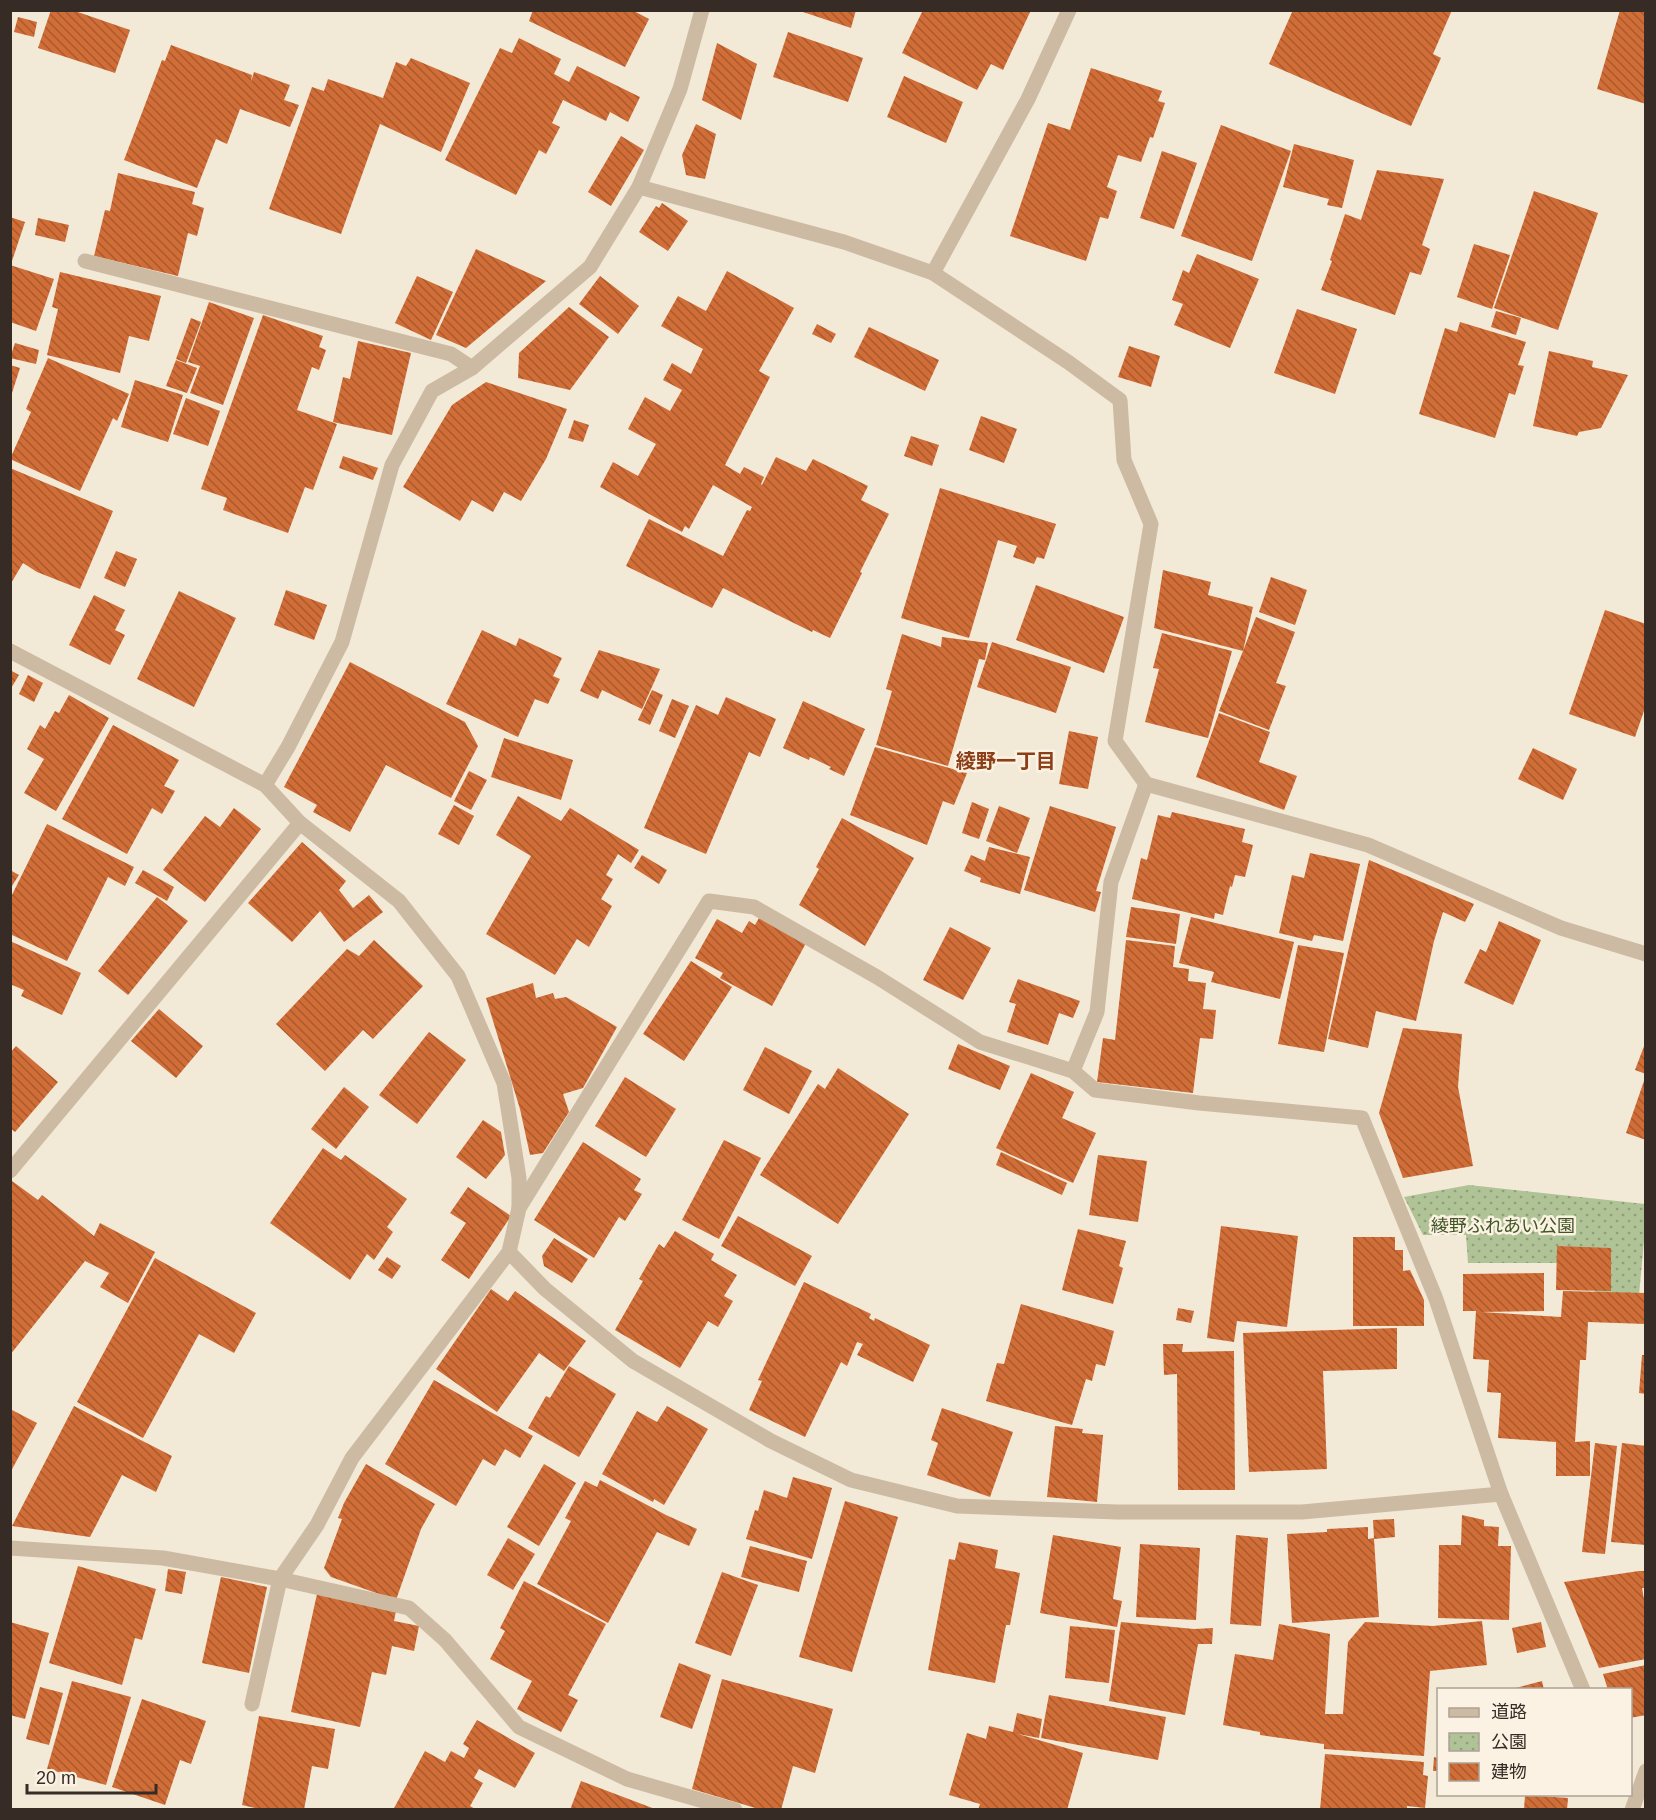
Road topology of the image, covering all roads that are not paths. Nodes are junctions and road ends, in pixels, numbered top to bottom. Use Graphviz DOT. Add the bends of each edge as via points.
graph roads {
  1 [pos="702,10"];
  2 [pos="1069,10"];
  3 [pos="639,187"];
  4 [pos="85,261"];
  5 [pos="933,273"];
  6 [pos="472,368"];
  7 [pos="10,651"];
  8 [pos="1146,784"];
  9 [pos="265,785"];
  10 [pos="300,823"];
  11 [pos="1646,954"];
  12 [pos="1073,1071"];
  13 [pos="10,1171"];
  14 [pos="519,1208"];
  15 [pos="509,1252"];
  16 [pos="1501,1494"];
  17 [pos="10,1548"];
  18 [pos="280,1579"];
  19 [pos="1583,1688"];
  20 [pos="252,1704"];
  21 [pos="1646,1771"];
  22 [pos="1640,1790"];
  23 [pos="735,1809"];
  24 [pos="1632,1809"];
  1 -- 3 [label="street" via="680,88"];
  2 -- 5 [label="street" via="1028,99"];
  3 -- 5 [label="street" via="844,242"];
  3 -- 6 [label="street" via="590,267"];
  4 -- 6 [label="street" via="451,354"];
  5 -- 8 [label="street" via="1120,400 1124,460 1150,524 1115,741"];
  6 -- 9 [label="street" via="432,391 392,465 342,642"];
  7 -- 9 [label="street"];
  8 -- 11 [label="street" via="1368,845 1561,928"];
  8 -- 12 [label="street" via="1111,882 1097,1012"];
  9 -- 10 [label="street"];
  10 -- 13 [label="street"];
  10 -- 14 [label="street" via="399,901 458,976 504,1083 519,1178"];
  12 -- 14 [label="street" via="980,1042 877,977 754,908 709,901"];
  12 -- 16 [label="street" via="1095,1090 1362,1118 1436,1299"];
  14 -- 15 [label="street"];
  15 -- 16 [label="street" via="545,1289 633,1361 771,1441 851,1480 957,1506 1117,1512 1302,1512"];
  15 -- 18 [label="street" via="352,1458 317,1525"];
  16 -- 19 [label="street"];
  17 -- 18 [label="street" via="164,1558"];
  18 -- 20 [label="street"];
  18 -- 23 [label="street" via="408,1608 445,1640 519,1727 627,1779"];
  21 -- 22 [label="street"];
  22 -- 24 [label="street"];
}
